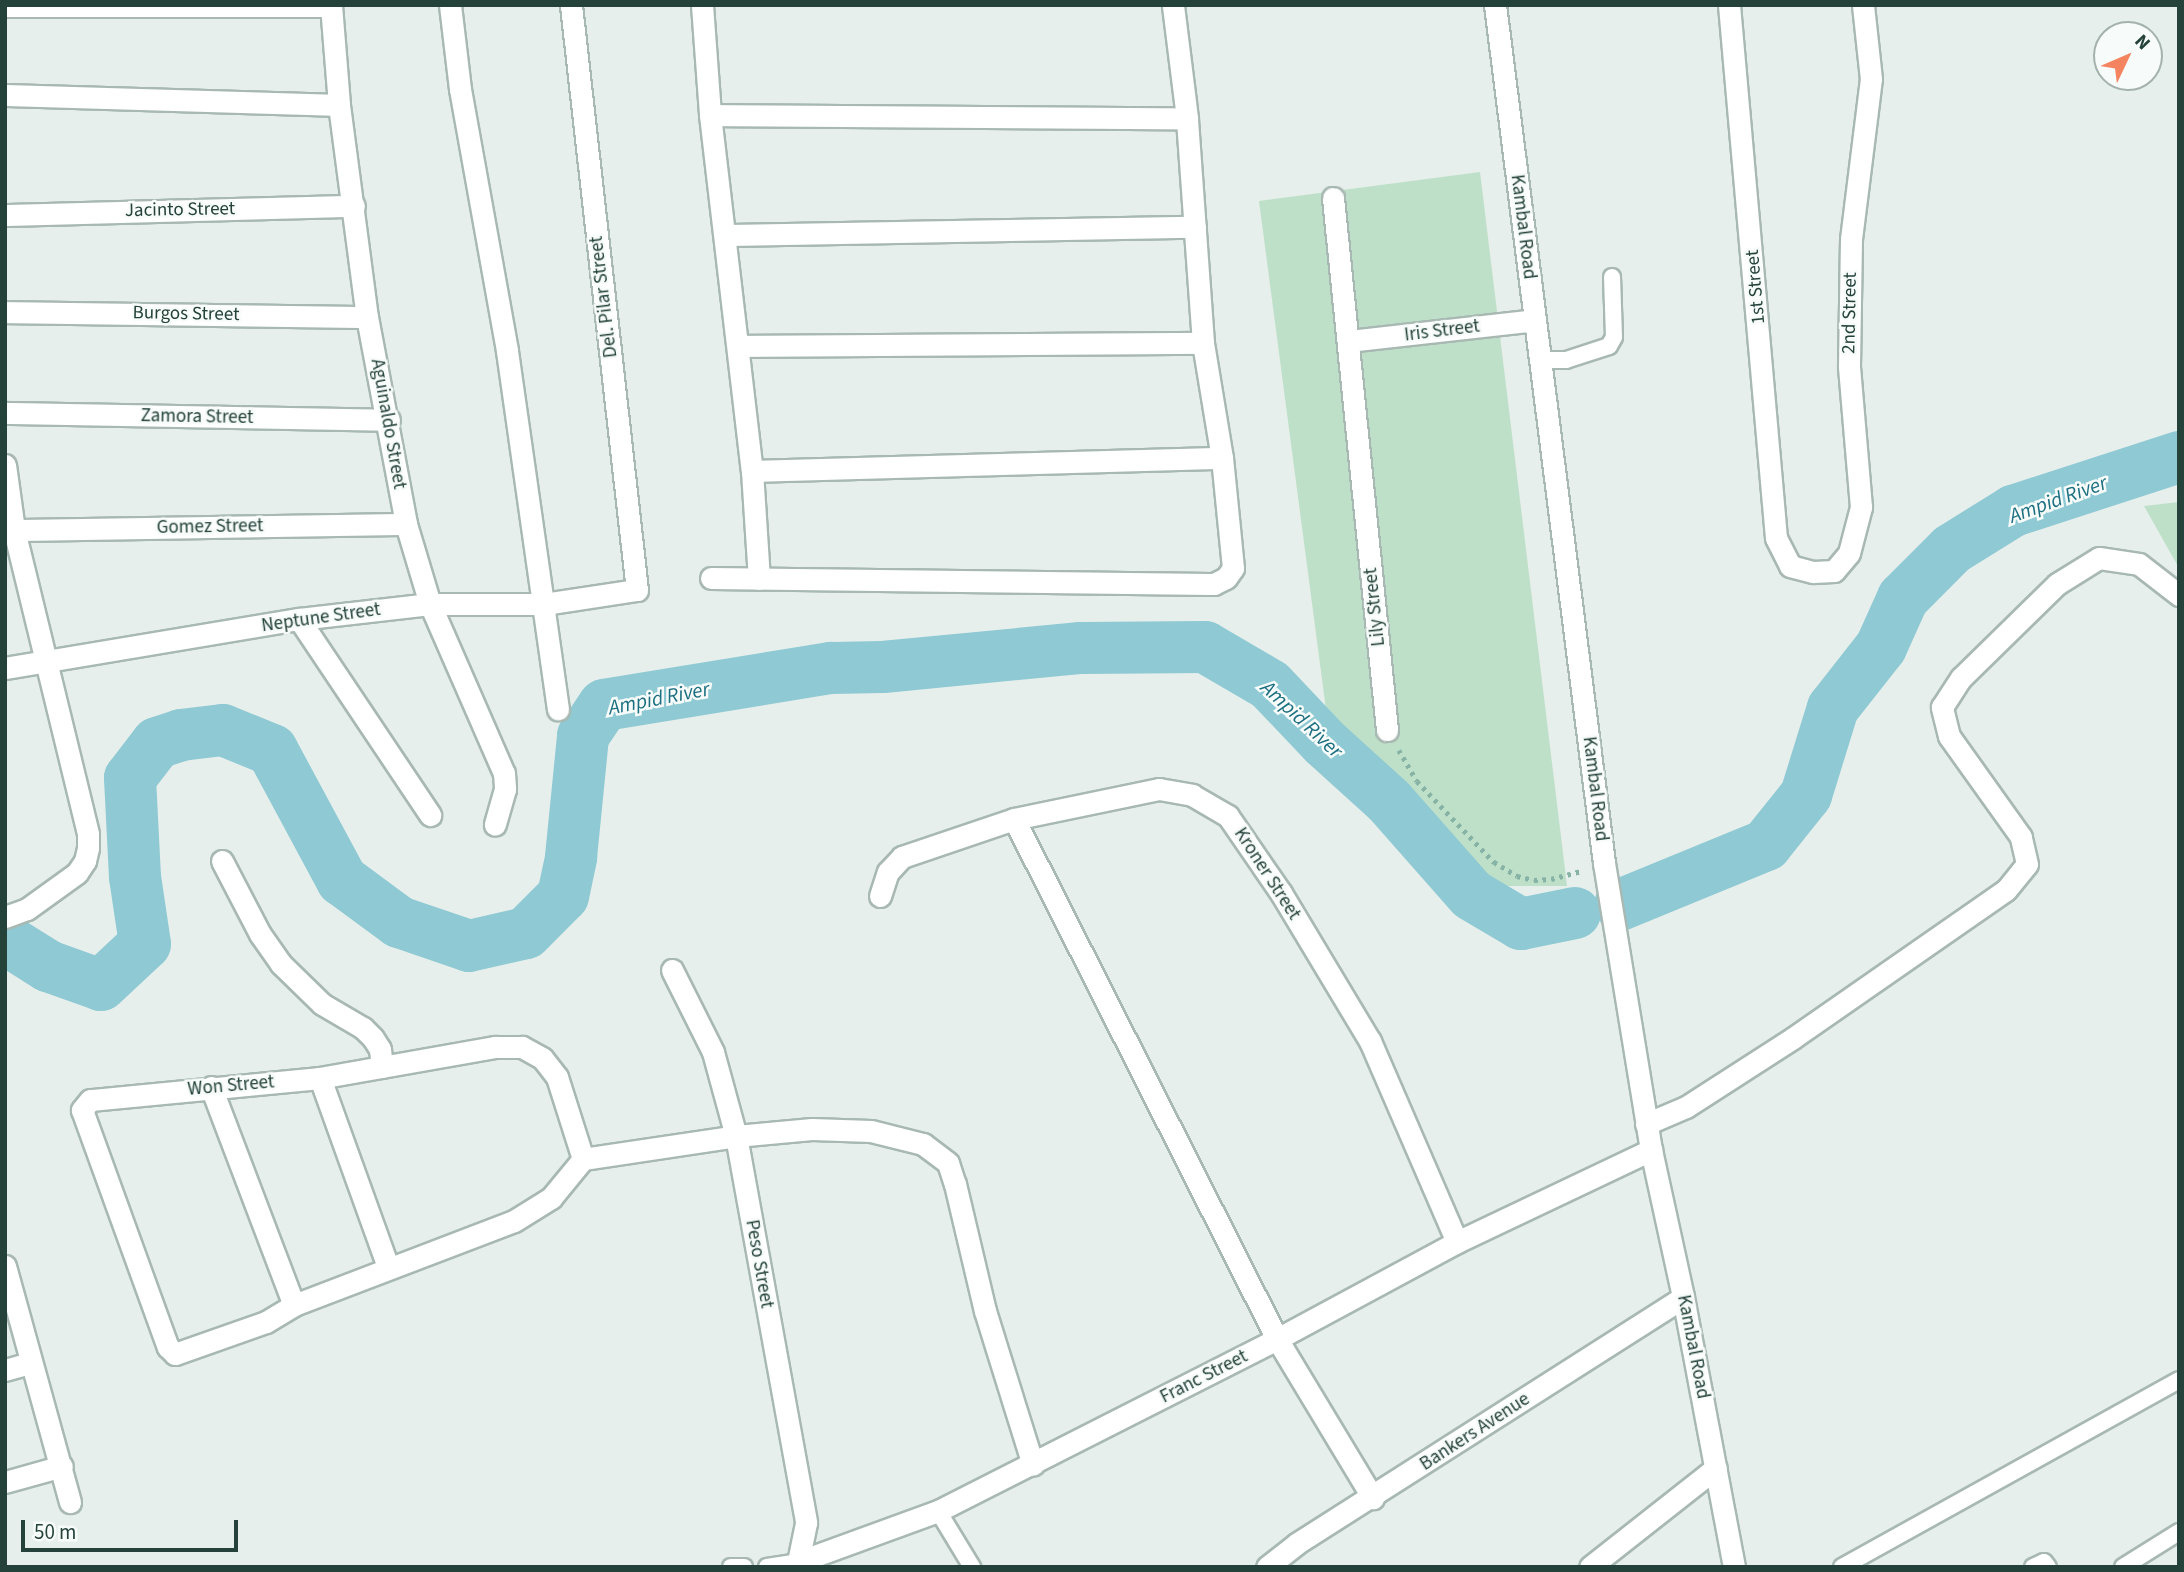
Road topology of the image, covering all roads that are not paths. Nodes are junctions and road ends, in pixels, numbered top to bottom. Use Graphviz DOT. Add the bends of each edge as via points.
graph roads {
  1 [pos="450,5"];
  2 [pos="571,5"];
  3 [pos="702,5"];
  4 [pos="1173,5"];
  5 [pos="1495,5"];
  6 [pos="1729,5"];
  7 [pos="1863,5"];
  8 [pos="5,6"];
  9 [pos="331,6"];
  10 [pos="5,95"];
  11 [pos="339,105"];
  12 [pos="710,115"];
  13 [pos="1187,118"];
  14 [pos="1334,198"];
  15 [pos="354,206"];
  16 [pos="5,215"];
  17 [pos="1195,227"];
  18 [pos="725,235"];
  19 [pos="1612,277"];
  20 [pos="5,312"];
  21 [pos="367,317"];
  22 [pos="1535,320"];
  23 [pos="1349,341"];
  24 [pos="1203,343"];
  25 [pos="739,346"];
  26 [pos="1540,360"];
  27 [pos="5,413"];
  28 [pos="389,420"];
  29 [pos="1222,458"];
  30 [pos="5,465"];
  31 [pos="752,471"];
  32 [pos="406,524"];
  33 [pos="14,530"];
  34 [pos="1790,566"];
  35 [pos="711,578"];
  36 [pos="759,579"];
  37 [pos="638,589"];
  38 [pos="2179,595"];
  39 [pos="430,604"];
  40 [pos="544,604"];
  41 [pos="299,619"];
  42 [pos="46,661"];
  43 [pos="5,668"];
  44 [pos="558,709"];
  45 [pos="1387,730"];
  46 [pos="430,815"];
  47 [pos="1014,819"];
  48 [pos="495,825"];
  49 [pos="222,861"];
  50 [pos="880,896"];
  51 [pos="5,917"];
  52 [pos="672,970"];
  53 [pos="382,1067"];
  54 [pos="320,1078"];
  55 [pos="211,1087"];
  56 [pos="1646,1124"];
  57 [pos="736,1136"];
  58 [pos="1651,1150"];
  59 [pos="583,1159"];
  60 [pos="1457,1242"];
  61 [pos="5,1266"];
  62 [pos="388,1268"];
  63 [pos="1683,1297"];
  64 [pos="294,1305"];
  65 [pos="1277,1339"];
  66 [pos="30,1363"];
  67 [pos="5,1370"];
  68 [pos="2179,1380"];
  69 [pos="1033,1465"];
  70 [pos="62,1466"];
  71 [pos="1716,1468"];
  72 [pos="5,1482"];
  73 [pos="1373,1498"];
  74 [pos="71,1502"];
  75 [pos="938,1511"];
  76 [pos="2179,1532"];
  77 [pos="798,1564"];
  78 [pos="731,1567"];
  79 [pos="744,1567"];
  80 [pos="767,1567"];
  81 [pos="972,1567"];
  82 [pos="1267,1567"];
  83 [pos="1590,1567"];
  84 [pos="1734,1567"];
  85 [pos="1842,1567"];
  86 [pos="2033,1567"];
  87 [pos="2048,1567"];
  88 [pos="2123,1567"];
  1 -- 40 [label="street"];
  2 -- 37 [label="street, Del. Pilar Street"];
  3 -- 12 [label="street"];
  4 -- 13 [label="street"];
  5 -- 22 [label="street, Kambal Road"];
  6 -- 34 [label="street, 1st Street" via="1776,538"];
  7 -- 34 [label="street, 2nd Street" via="1871,79 1851,239 1849,366 1861,507 1849,553 1834,571"];
  8 -- 9 [label="street"];
  9 -- 11 [label="street, Aguinaldo Street"];
  10 -- 11 [label="street"];
  11 -- 15 [label="street, Aguinaldo Street"];
  12 -- 13 [label="street"];
  12 -- 18 [label="street"];
  13 -- 17 [label="street"];
  14 -- 23 [label="street, Lily Street"];
  15 -- 16 [label="street, Jacinto Street"];
  15 -- 21 [label="street, Aguinaldo Street"];
  17 -- 18 [label="street"];
  17 -- 24 [label="street"];
  18 -- 25 [label="street"];
  19 -- 26 [label="lane" via="1614,337 1609,346 1566,360"];
  20 -- 21 [label="street, Burgos Street"];
  21 -- 28 [label="street, Aguinaldo Street"];
  22 -- 23 [label="street, Iris Street"];
  22 -- 26 [label="street, Kambal Road"];
  23 -- 45 [label="street, Lily Street"];
  24 -- 25 [label="street"];
  24 -- 29 [label="street"];
  25 -- 31 [label="street"];
  26 -- 56 [label="street, Kambal Road" via="1604,863"];
  27 -- 28 [label="street, Zamora Street"];
  28 -- 32 [label="street, Aguinaldo Street"];
  29 -- 31 [label="street"];
  29 -- 36 [label="street" via="1233,568 1227,578 1214,584"];
  30 -- 33 [label="street"];
  31 -- 36 [label="street"];
  32 -- 33 [label="street, Gomez Street"];
  32 -- 39 [label="street, Aguinaldo Street"];
  33 -- 42 [label="street"];
  35 -- 36 [label="street"];
  37 -- 40 [label="street, Neptune Street"];
  38 -- 56 [label="street" via="2138,564 2099,558 2057,584 1961,678 1942,707 1949,736 2021,837 2027,864 2006,890 1793,1038 1686,1107"];
  39 -- 40 [label="street, Neptune Street"];
  39 -- 41 [label="street, Neptune Street"];
  39 -- 48 [label="street, Aguinaldo Street" via="504,774 505,789"];
  40 -- 44 [label="street"];
  41 -- 42 [label="street, Neptune Street"];
  41 -- 46 [label="street"];
  42 -- 43 [label="street, Neptune Street"];
  42 -- 51 [label="street" via="88,848 77,873 26,909"];
  47 -- 50 [label="street, Kroner Street" via="902,858 888,872"];
  47 -- 60 [label="street, Kroner Street" via="1159,789 1192,795 1228,816 1281,893 1370,1041"];
  47 -- 65 [label="street"];
  49 -- 53 [label="street" via="281,964 322,1004 373,1038"];
  52 -- 57 [label="street, Peso Street" via="713,1052"];
  53 -- 54 [label="street, Won Street"];
  53 -- 59 [label="street, Won Street" via="495,1047 522,1047 542,1058 556,1077"];
  54 -- 55 [label="street, Won Street"];
  54 -- 62 [label="street"];
  55 -- 64 [label="street"];
  55 -- 64 [label="street, Won Street" via="90,1100 82,1110 168,1347 175,1354 185,1353 266,1322"];
  56 -- 58 [label="street, Kambal Road"];
  57 -- 59 [label="street"];
  57 -- 69 [label="street" via="812,1129 871,1131 923,1144 948,1163 985,1311"];
  57 -- 77 [label="street, Peso Street" via="806,1523"];
  58 -- 60 [label="street, Franc Street"];
  58 -- 63 [label="street, Kambal Road"];
  59 -- 62 [label="street" via="551,1198 513,1221"];
  60 -- 65 [label="street, Franc Street"];
  61 -- 66 [label="street"];
  62 -- 64 [label="street"];
  63 -- 71 [label="street, Kambal Road"];
  63 -- 73 [label="street, Bankers Avenue"];
  65 -- 69 [label="street, Franc Street"];
  65 -- 73 [label="street"];
  66 -- 67 [label="street"];
  66 -- 70 [label="street"];
  68 -- 85 [label="lane"];
  69 -- 75 [label="street, Franc Street"];
  70 -- 72 [label="street"];
  70 -- 74 [label="street"];
  71 -- 83 [label="street"];
  71 -- 84 [label="street, Kambal Road"];
  73 -- 82 [label="street, Bankers Avenue"];
  75 -- 77 [label="street, Franc Street"];
  75 -- 81 [label="lane"];
  76 -- 88 [label="lane"];
  77 -- 80 [label="lane"];
  78 -- 79 [label="lane"];
  86 -- 87 [label="lane" via="2044,1562"];
}
